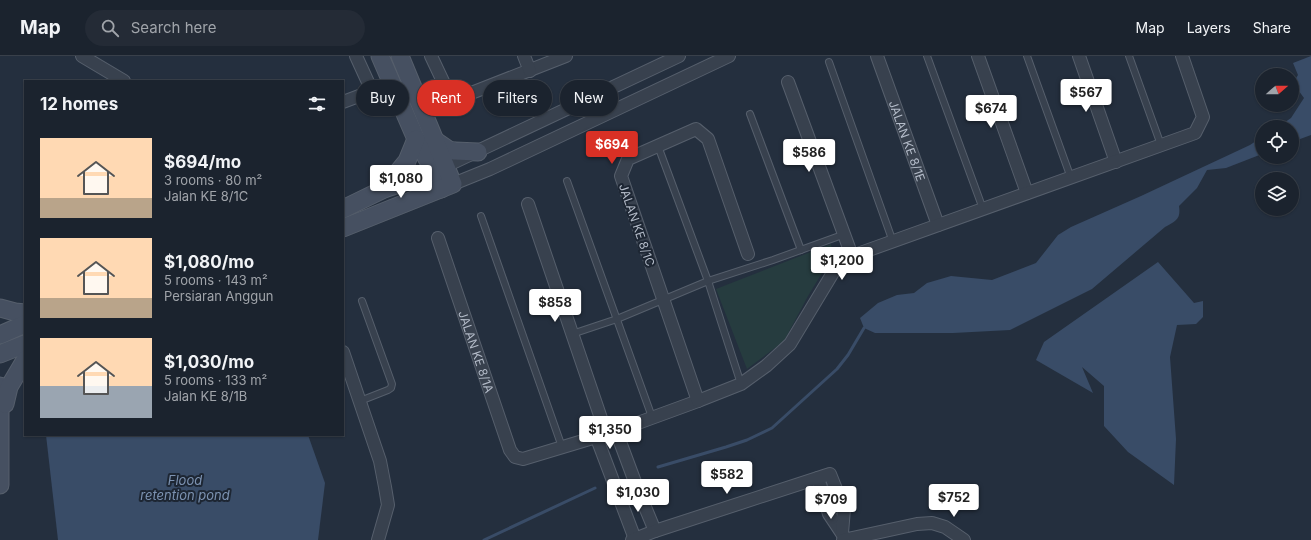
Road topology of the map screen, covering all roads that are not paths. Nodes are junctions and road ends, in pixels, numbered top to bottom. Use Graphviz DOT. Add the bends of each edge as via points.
graph roads {
  1 [pos="82,56"];
  2 [pos="356,56"];
  3 [pos="380,56"];
  4 [pos="400,56"];
  5 [pos="431,56"];
  6 [pos="524,56"];
  7 [pos="566,56"];
  8 [pos="679,56"];
  9 [pos="729,56"];
  10 [pos="877,56"];
  11 [pos="927,56"];
  12 [pos="978,56"];
  13 [pos="1027,56"];
  14 [pos="1079,56"];
  15 [pos="1129,56"];
  16 [pos="1182,56"];
  17 [pos="829,62"];
  18 [pos="530,71"];
  19 [pos="122,80"];
  20 [pos="788,82"];
  21 [pos="344,102"];
  22 [pos="750,114"];
  23 [pos="416,139"];
  24 [pos="436,141"];
  25 [pos="1161,145"];
  26 [pos="658,146"];
  27 [pos="478,152"];
  28 [pos="1116,162"];
  29 [pos="440,169"];
  30 [pos="1071,178"];
  31 [pos="567,181"];
  32 [pos="447,186"];
  33 [pos="384,189"];
  34 [pos="1027,194"];
  35 [pos="528,204"];
  36 [pos="344,209"];
  37 [pos="983,210"];
  38 [pos="481,216"];
  39 [pos="938,226"];
  40 [pos="345,230"];
  41 [pos="844,234"];
  42 [pos="438,238"];
  43 [pos="893,242"];
  44 [pos="800,250"];
  45 [pos="748,254"];
  46 [pos="852,256"];
  47 [pos="708,281"];
  48 [pos="663,300"];
  49 [pos="362,301"];
  50 [pos="0,308"];
  51 [pos="24,313"];
  52 [pos="617,319"];
  53 [pos="24,324"];
  54 [pos="572,334"];
  55 [pos="0,335"];
  56 [pos="24,344"];
  57 [pos="0,354"];
  58 [pos="344,355"];
  59 [pos="24,362"];
  60 [pos="741,384"];
  61 [pos="0,386"];
  62 [pos="360,401"];
  63 [pos="698,401"];
  64 [pos="652,417"];
  65 [pos="1,422"];
  66 [pos="606,433"];
  67 [pos="562,447"];
  68 [pos="818,478"];
  69 [pos="0,486"];
  70 [pos="655,531"];
  71 [pos="844,538"];
  72 [pos="633,539"];
  73 [pos="379,540"];
  74 [pos="964,540"];
  1 -- 19 [label="street"];
  2 -- 21 [label="street" via="372,91"];
  3 -- 23 [label="main road"];
  4 -- 24 [label="main road"];
  5 -- 18 [label="street" via="448,92 453,97 460,97"];
  6 -- 18 [label="street"];
  7 -- 18 [label="street"];
  8 -- 27 [label="street"];
  9 -- 32 [label="street" via="490,169"];
  10 -- 39 [label="street, JALAN KE 8/1E"];
  11 -- 37 [label="lane"];
  12 -- 34 [label="street"];
  13 -- 30 [label="lane"];
  14 -- 28 [label="street"];
  15 -- 25 [label="lane"];
  16 -- 25 [label="street" via="1203,118 1195,133"];
  17 -- 43 [label="lane"];
  20 -- 41 [label="street"];
  22 -- 44 [label="lane"];
  23 -- 29 [label="main road" via="430,164"];
  23 -- 33 [label="main road" via="407,161"];
  24 -- 27 [label="main road" via="449,150"];
  24 -- 29 [label="main road"];
  25 -- 28 [label="street"];
  26 -- 45 [label="street, JALAN KE 8/1C" via="696,129 708,139"];
  26 -- 47 [label="lane"];
  26 -- 48 [label="street, JALAN KE 8/1C" via="628,159 621,176"];
  27 -- 29 [label="street"];
  28 -- 30 [label="street"];
  29 -- 32 [label="main road"];
  29 -- 33 [label="main road"];
  30 -- 34 [label="street"];
  31 -- 52 [label="lane"];
  32 -- 40 [label="main road"];
  33 -- 36 [label="main road"];
  34 -- 37 [label="street"];
  35 -- 54 [label="street"];
  37 -- 39 [label="street"];
  38 -- 67 [label="lane"];
  39 -- 43 [label="street"];
  41 -- 44 [label="lane"];
  41 -- 46 [label="street"];
  42 -- 67 [label="street, JALAN KE 8/1A" via="510,450 515,457 523,459"];
  43 -- 46 [label="street"];
  44 -- 47 [label="lane"];
  46 -- 60 [label="street" via="834,271 790,344"];
  47 -- 48 [label="lane"];
  47 -- 60 [label="lane"];
  48 -- 52 [label="lane"];
  48 -- 63 [label="street, JALAN KE 8/1C"];
  49 -- 62 [label="lane" via="392,384 388,390"];
  50 -- 51 [label="main road"];
  52 -- 54 [label="lane"];
  52 -- 64 [label="lane"];
  53 -- 55 [label="main road"];
  54 -- 66 [label="street"];
  56 -- 57 [label="main road"];
  58 -- 62 [label="street"];
  59 -- 65 [label="main road" via="9,387"];
  60 -- 63 [label="street"];
  61 -- 65 [label="main road"];
  62 -- 73 [label="street" via="380,461 388,505"];
  63 -- 64 [label="street"];
  64 -- 66 [label="street"];
  65 -- 69 [label="main road"];
  66 -- 67 [label="street"];
  66 -- 70 [label="street" via="627,461"];
  66 -- 72 [label="street" via="609,469"];
  68 -- 70 [label="street"];
  68 -- 71 [label="street" via="829,514"];
  68 -- 71 [label="street" via="830,474 844,509"];
  70 -- 72 [label="street"];
  71 -- 74 [label="street" via="932,523 945,527"];
}
